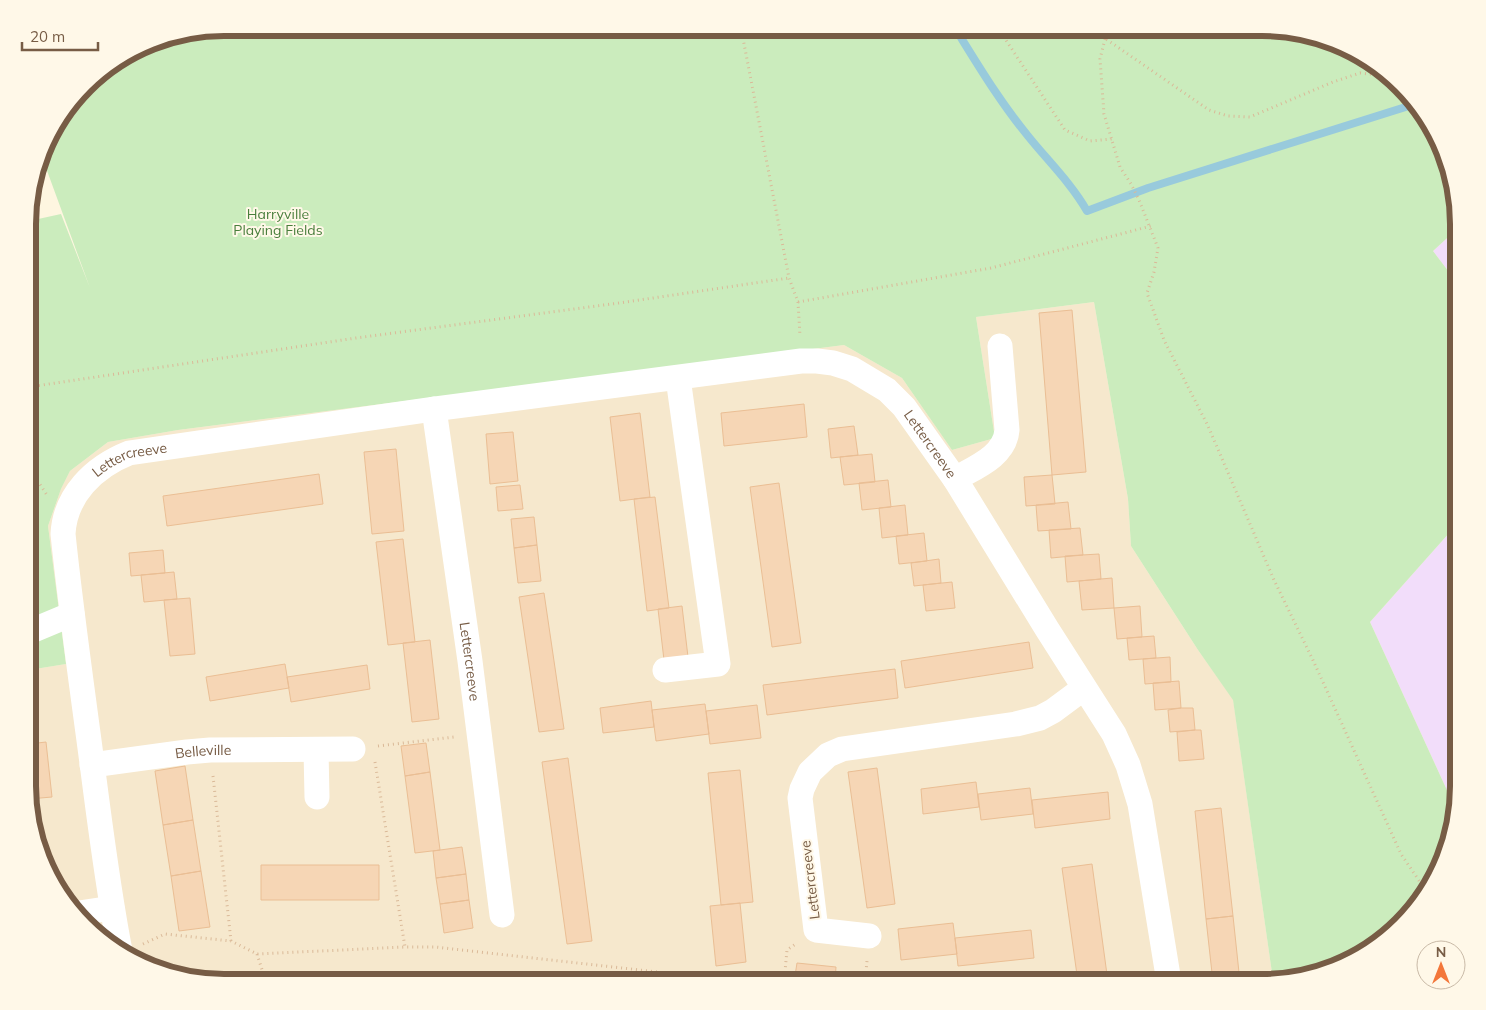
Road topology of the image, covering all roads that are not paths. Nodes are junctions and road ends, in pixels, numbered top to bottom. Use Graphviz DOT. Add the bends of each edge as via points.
graph roads {
  1 [pos="1000,346"];
  2 [pos="678,378"];
  3 [pos="434,409"];
  4 [pos="955,479"];
  5 [pos="72,614"];
  6 [pos="36,629"];
  7 [pos="665,670"];
  8 [pos="1084,688"];
  9 [pos="362,748"];
  10 [pos="316,750"];
  11 [pos="92,765"];
  12 [pos="317,797"];
  13 [pos="112,908"];
  14 [pos="85,912"];
  15 [pos="502,915"];
  16 [pos="869,936"];
  17 [pos="130,948"];
  18 [pos="1168,974"];
  1 -- 4 [label="street" via="1007,430 1005,441 991,457"];
  2 -- 3 [label="street, Lettercreeve"];
  2 -- 4 [label="street, Lettercreeve" via="817,361 852,369 887,390 904,407"];
  2 -- 7 [label="street" via="718,664"];
  3 -- 5 [label="street, Lettercreeve" via="129,453 108,463 76,493 64,521"];
  3 -- 15 [label="street, Lettercreeve"];
  4 -- 8 [label="street, Lettercreeve"];
  5 -- 6 [label="street"];
  5 -- 11 [label="street, Lettercreeve"];
  8 -- 16 [label="street, Lettercreeve" via="1040,718 985,730 842,749 828,755 810,772 800,798 816,930"];
  8 -- 18 [label="street, Lettercreeve" via="1114,734 1136,788"];
  9 -- 10 [label="street, Belleville"];
  10 -- 11 [label="street, Belleville" via="210,750"];
  10 -- 12 [label="street"];
  11 -- 13 [label="street, Lettercreeve"];
  13 -- 14 [label="street"];
  13 -- 17 [label="street, Lettercreeve"];
}
